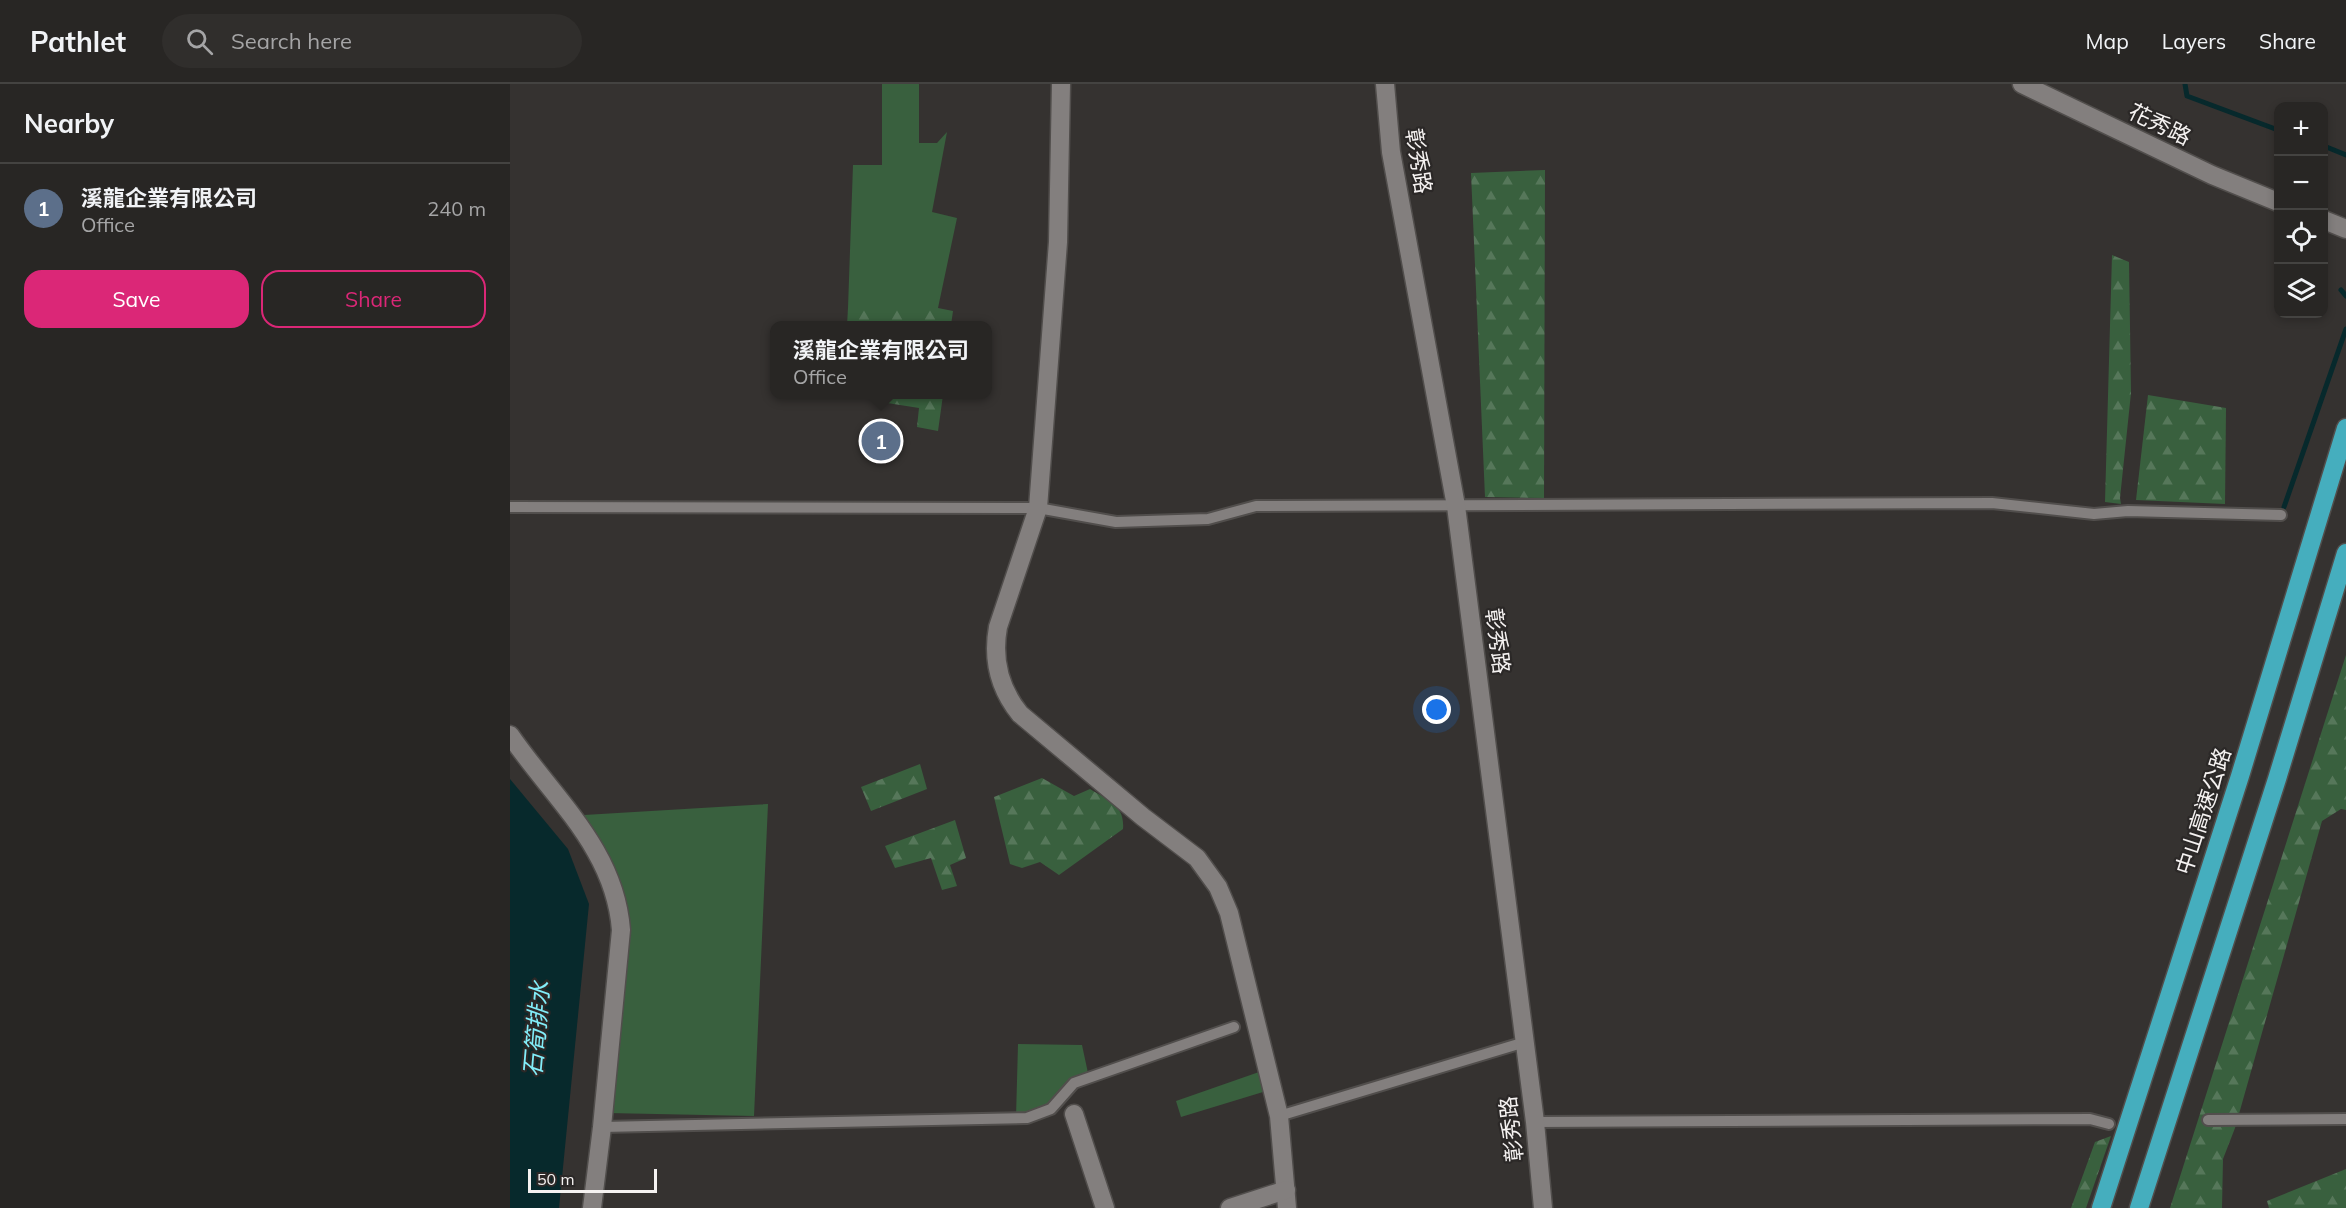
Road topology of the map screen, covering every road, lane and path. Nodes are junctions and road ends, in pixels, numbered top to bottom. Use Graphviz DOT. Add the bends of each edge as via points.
graph roads {
  1 [pos="1060,84"];
  2 [pos="1384,84"];
  3 [pos="2022,84"];
  4 [pos="2274,200"];
  5 [pos="2328,222"];
  6 [pos="2346,229"];
  7 [pos="2346,428"];
  8 [pos="1456,506"];
  9 [pos="510,507"];
  10 [pos="1038,508"];
  11 [pos="2281,515"];
  12 [pos="2346,553"];
  13 [pos="510,735"];
  14 [pos="1234,1026"];
  15 [pos="1525,1042"];
  16 [pos="1074,1114"];
  17 [pos="1279,1116"];
  18 [pos="2346,1119"];
  19 [pos="2208,1120"];
  20 [pos="1535,1122"];
  21 [pos="2109,1124"];
  22 [pos="602,1127"];
  23 [pos="1287,1199"];
  24 [pos="592,1208"];
  25 [pos="1106,1208"];
  26 [pos="1230,1208"];
  27 [pos="1543,1208"];
  28 [pos="2101,1208"];
  29 [pos="2139,1208"];
  1 -- 10 [label="street" via="1058,243"];
  2 -- 8 [label="street, 彰秀路" via="1391,152"];
  3 -- 4 [label="street, 花秀路"];
  5 -- 6 [label="street"];
  7 -- 28 [label="highway, 中山高速公路" via="2240,776"];
  8 -- 10 [label="lane" via="1256,506 1208,519 1126,522"];
  8 -- 11 [label="lane" via="1992,503 2094,514 2128,511"];
  8 -- 15 [label="street, 彰秀路"];
  9 -- 10 [label="lane"];
  10 -- 17 [label="street" via="998,627 995,653 1000,679 1011,703 1029,723 1197,858 1209,872 1229,913"];
  12 -- 29 [label="highway"];
  13 -- 22 [label="street" via="599,854 617,899 621,930"];
  14 -- 22 [label="lane" via="1074,1083 1052,1109 1027,1118"];
  15 -- 17 [label="lane"];
  15 -- 20 [label="street, 彰秀路"];
  16 -- 25 [label="street"];
  17 -- 23 [label="street"];
  18 -- 19 [label="lane"];
  20 -- 21 [label="lane" via="2090,1119"];
  20 -- 27 [label="street, 彰秀路"];
  22 -- 24 [label="street"];
  23 -- 26 [label="street"];
}
